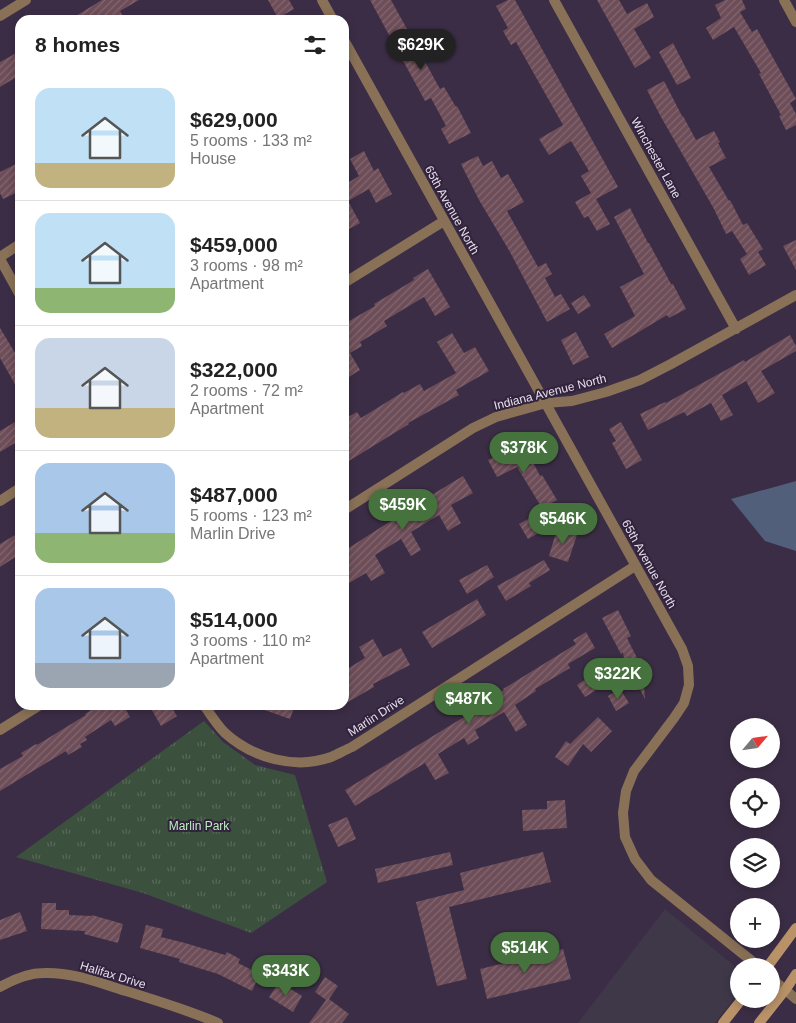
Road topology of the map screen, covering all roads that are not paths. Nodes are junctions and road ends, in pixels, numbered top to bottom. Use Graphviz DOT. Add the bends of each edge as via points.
graph roads {
  1 [pos="26,0"];
  2 [pos="322,0"];
  3 [pos="554,0"];
  4 [pos="784,0"];
  5 [pos="330,15"];
  6 [pos="0,16"];
  7 [pos="796,22"];
  8 [pos="349,50"];
  9 [pos="444,221"];
  10 [pos="15,248"];
  11 [pos="0,258"];
  12 [pos="349,280"];
  13 [pos="15,286"];
  14 [pos="796,295"];
  15 [pos="736,329"];
  16 [pos="546,403"];
  17 [pos="15,491"];
  18 [pos="0,501"];
  19 [pos="349,507"];
  20 [pos="635,566"];
  21 [pos="32,710"];
  22 [pos="208,710"];
  23 [pos="0,730"];
  24 [pos="796,928"];
  25 [pos="748,958"];
  26 [pos="774,958"];
  27 [pos="796,974"];
  28 [pos="780,985"];
  29 [pos="0,987"];
  30 [pos="786,989"];
  31 [pos="796,999"];
  32 [pos="735,1008"];
  33 [pos="218,1023"];
  34 [pos="723,1023"];
  35 [pos="759,1023"];
  1 -- 6 [label="street"];
  2 -- 5 [label="street"];
  3 -- 15 [label="street, Winchester Lane"];
  4 -- 7 [label="street"];
  8 -- 9 [label="street, 65th Avenue North"];
  9 -- 12 [label="street"];
  9 -- 16 [label="street, 65th Avenue North"];
  10 -- 11 [label="street"];
  11 -- 13 [label="street"];
  14 -- 15 [label="street, Indiana Avenue North"];
  15 -- 16 [label="street, Indiana Avenue North" via="640,380 572,401"];
  16 -- 19 [label="street, Indiana Avenue North" via="496,417 473,428"];
  16 -- 20 [label="street, 65th Avenue North"];
  17 -- 18 [label="street"];
  20 -- 22 [label="street, Marlin Drive" via="352,747 331,757 309,762 263,756 241,746 224,732"];
  20 -- 25 [label="street, 65th Avenue North" via="682,650 688,666 689,685 684,703 634,771 626,791 625,837 634,859 651,880"];
  21 -- 23 [label="street"];
  24 -- 26 [label="main road"];
  27 -- 30 [label="main road"];
  28 -- 30 [label="street"];
  29 -- 33 [label="street, Halifax Drive" via="22,976 61,974 100,983"];
  30 -- 31 [label="street"];
  30 -- 35 [label="main road"];
  32 -- 34 [label="main road"];
}
